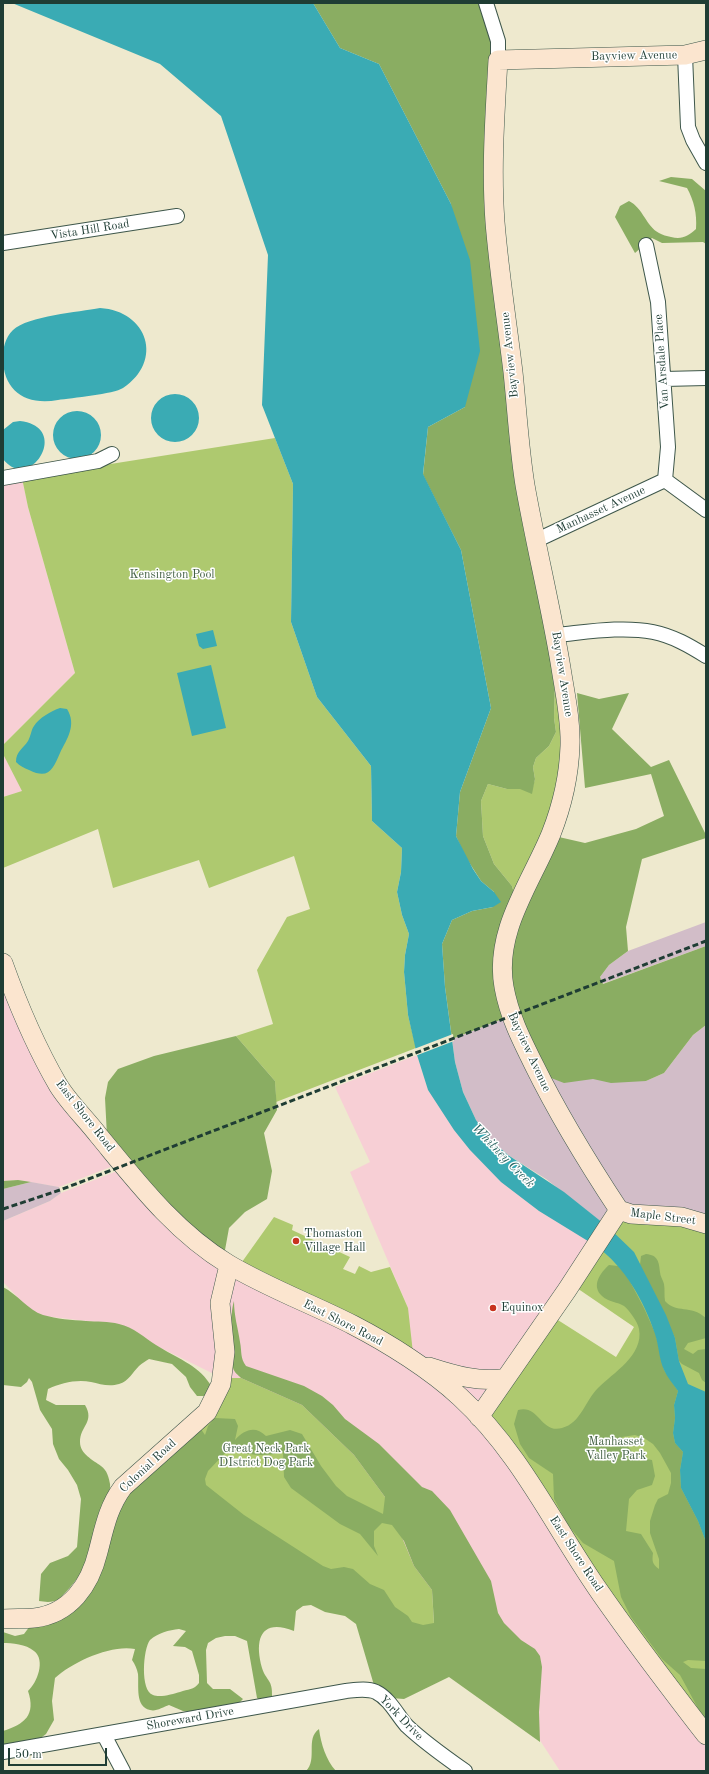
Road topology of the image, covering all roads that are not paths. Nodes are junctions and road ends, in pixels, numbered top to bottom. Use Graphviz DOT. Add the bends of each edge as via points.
graph roads {
  1 [pos="486,3"];
  2 [pos="706,50"];
  3 [pos="685,55"];
  4 [pos="498,60"];
  5 [pos="706,162"];
  6 [pos="177,216"];
  7 [pos="3,243"];
  8 [pos="646,245"];
  9 [pos="706,378"];
  10 [pos="664,380"];
  11 [pos="112,454"];
  12 [pos="3,478"];
  13 [pos="665,480"];
  14 [pos="706,510"];
  15 [pos="537,540"];
  16 [pos="556,635"];
  17 [pos="706,656"];
  18 [pos="3,963"];
  19 [pos="619,1210"];
  20 [pos="706,1224"];
  21 [pos="229,1265"];
  22 [pos="414,1362"];
  23 [pos="501,1385"];
  24 [pos="479,1417"];
  25 [pos="504,1444"];
  26 [pos="3,1619"];
  27 [pos="376,1692"];
  28 [pos="104,1735"];
  29 [pos="706,1735"];
  30 [pos="3,1752"];
  31 [pos="123,1771"];
  32 [pos="465,1771"];
  1 -- 4 [label="street" via="498,41"];
  2 -- 3 [label="street, Bayview Avenue"];
  3 -- 4 [label="street, Bayview Avenue"];
  3 -- 5 [label="street" via="688,127"];
  4 -- 15 [label="street, Bayview Avenue" via="494,114 495,225 519,438"];
  6 -- 7 [label="street, Vista Hill Road"];
  8 -- 10 [label="street, Van Arsdale Place" via="658,302"];
  9 -- 10 [label="street"];
  10 -- 13 [label="street, Van Arsdale Place" via="668,447"];
  11 -- 12 [label="street" via="98,461"];
  13 -- 14 [label="street"];
  13 -- 15 [label="street, Manhasset Avenue"];
  15 -- 16 [label="street, Bayview Avenue"];
  16 -- 17 [label="street" via="614,630 654,632 676,639"];
  16 -- 19 [label="street, Bayview Avenue" via="570,719 566,780 561,806 550,835 508,932 503,953 503,982 512,1021 556,1110"];
  18 -- 21 [label="street, East Shore Road" via="30,1031 61,1089 171,1219 198,1243"];
  19 -- 20 [label="street, Maple Street" via="631,1214 682,1217"];
  19 -- 23 [label="street"];
  21 -- 22 [label="street, East Shore Road" via="360,1328"];
  21 -- 26 [label="street, Colonial Road" via="220,1303 224,1364 221,1384 207,1412 123,1487 106,1518 92,1574 69,1604 52,1613 34,1618"];
  22 -- 23 [label="street" via="444,1372"];
  22 -- 24 [label="street, East Shore Road" via="453,1390"];
  23 -- 24 [label="street"];
  23 -- 25 [label="street" via="496,1421"];
  24 -- 25 [label="street, East Shore Road"];
  25 -- 29 [label="street, East Shore Road" via="597,1588"];
  27 -- 28 [label="street, Shoreward Drive" via="346,1691"];
  27 -- 32 [label="street, York Drive" via="387,1700 406,1724 425,1742"];
  28 -- 30 [label="street, Shoreward Drive"];
  28 -- 31 [label="street"];
}
